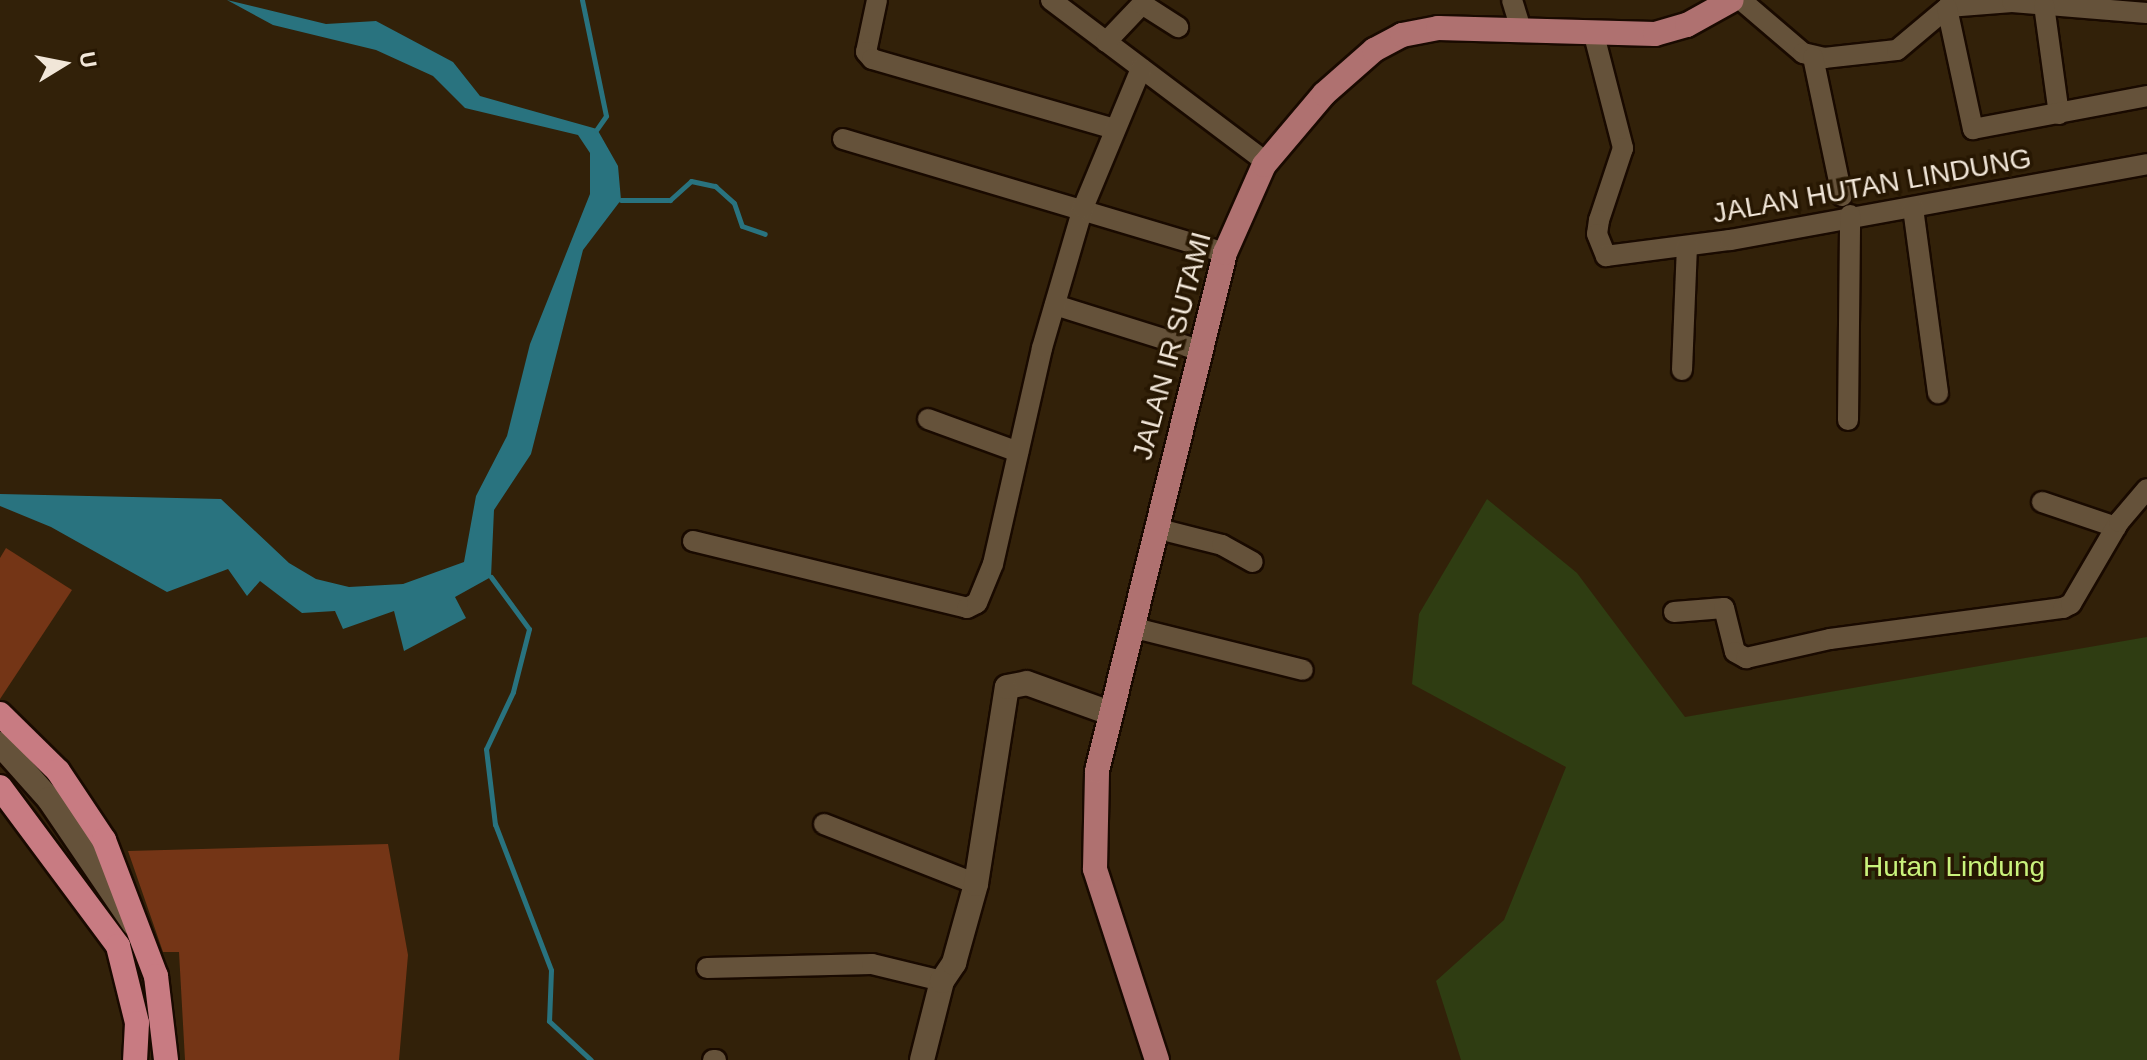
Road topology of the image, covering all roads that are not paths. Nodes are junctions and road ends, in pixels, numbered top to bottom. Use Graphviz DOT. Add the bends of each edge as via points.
graph roads {
  1 [pos="877,0"];
  2 [pos="1051,0"];
  3 [pos="1512,0"];
  4 [pos="1732,0"];
  5 [pos="1741,0"];
  6 [pos="2044,5"];
  7 [pos="1937,9"];
  8 [pos="2147,13"];
  9 [pos="1178,27"];
  10 [pos="1521,29"];
  11 [pos="1594,35"];
  12 [pos="1106,42"];
  13 [pos="1813,57"];
  14 [pos="1141,69"];
  15 [pos="2147,96"];
  16 [pos="2059,114"];
  17 [pos="1114,129"];
  18 [pos="843,139"];
  19 [pos="1266,162"];
  20 [pos="2147,164"];
  21 [pos="1842,196"];
  22 [pos="1083,208"];
  23 [pos="1913,208"];
  24 [pos="1850,215"];
  25 [pos="1687,246"];
  26 [pos="1225,253"];
  27 [pos="1055,305"];
  28 [pos="1199,350"];
  29 [pos="1682,370"];
  30 [pos="1938,393"];
  31 [pos="928,419"];
  32 [pos="1848,420"];
  33 [pos="1018,452"];
  34 [pos="2147,489"];
  35 [pos="2042,502"];
  36 [pos="2116,527"];
  37 [pos="1155,528"];
  38 [pos="693,541"];
  39 [pos="1253,562"];
  40 [pos="1674,612"];
  41 [pos="1131,627"];
  42 [pos="1303,670"];
  43 [pos="1110,713"];
  44 [pos="0,714"];
  45 [pos="0,744"];
  46 [pos="0,761"];
  47 [pos="0,787"];
  48 [pos="824,824"];
  49 [pos="976,884"];
  50 [pos="138,929"];
  51 [pos="118,946"];
  52 [pos="707,968"];
  53 [pos="942,981"];
  54 [pos="135,1060"];
  55 [pos="166,1060"];
  56 [pos="922,1060"];
  57 [pos="1157,1060"];
  1 -- 17 [label="street" via="866,52 872,59"];
  2 -- 12 [label="street"];
  3 -- 10 [label="street"];
  4 -- 11 [label="main road, JALAN IR SUTAMI" via="1663,32"];
  5 -- 13 [label="street"];
  6 -- 7 [label="street" via="1980,3"];
  6 -- 8 [label="street"];
  6 -- 16 [label="street"];
  7 -- 13 [label="street" via="1897,50"];
  7 -- 16 [label="street" via="1970,127"];
  9 -- 12 [label="street" via="1142,4"];
  10 -- 11 [label="main road, JALAN IR SUTAMI"];
  10 -- 19 [label="main road, JALAN IR SUTAMI" via="1438,28 1393,39 1324,94"];
  11 -- 25 [label="street, JALAN HUTAN LINDUNG" via="1623,148 1599,220 1597,234 1606,256"];
  12 -- 14 [label="street"];
  13 -- 21 [label="street"];
  14 -- 17 [label="street"];
  14 -- 19 [label="street"];
  15 -- 16 [label="street"];
  17 -- 22 [label="street"];
  18 -- 22 [label="street"];
  19 -- 26 [label="main road, JALAN IR SUTAMI"];
  20 -- 23 [label="street, JALAN HUTAN LINDUNG"];
  22 -- 26 [label="street"];
  22 -- 27 [label="street"];
  23 -- 24 [label="street, JALAN HUTAN LINDUNG"];
  23 -- 30 [label="street"];
  24 -- 25 [label="street, JALAN HUTAN LINDUNG"];
  24 -- 32 [label="street"];
  25 -- 29 [label="street"];
  26 -- 28 [label="main road, JALAN IR SUTAMI"];
  27 -- 28 [label="street"];
  27 -- 33 [label="street"];
  28 -- 37 [label="main road, JALAN IR SUTAMI"];
  31 -- 33 [label="street"];
  33 -- 38 [label="street" via="993,564 972,607"];
  34 -- 36 [label="street"];
  35 -- 36 [label="street"];
  36 -- 40 [label="street" via="2071,604 2063,608 1830,639 1746,658 1735,652 1724,608"];
  37 -- 39 [label="street" via="1228,548"];
  37 -- 41 [label="main road, JALAN IR SUTAMI"];
  41 -- 42 [label="street"];
  41 -- 43 [label="main road, JALAN IR SUTAMI"];
  43 -- 49 [label="street" via="1027,683 1007,687"];
  43 -- 57 [label="main road, JALAN IR SUTAMI" via="1092,805 1095,869"];
  44 -- 50 [label="highway" via="83,804 124,883"];
  45 -- 50 [label="street" via="49,799"];
  46 -- 51 [label="street" via="72,855 100,900"];
  47 -- 51 [label="highway"];
  48 -- 49 [label="street"];
  49 -- 53 [label="street" via="954,963"];
  50 -- 55 [label="highway" via="156,976"];
  51 -- 54 [label="highway" via="137,1023"];
  52 -- 53 [label="street" via="872,964"];
  53 -- 56 [label="street"];
}
